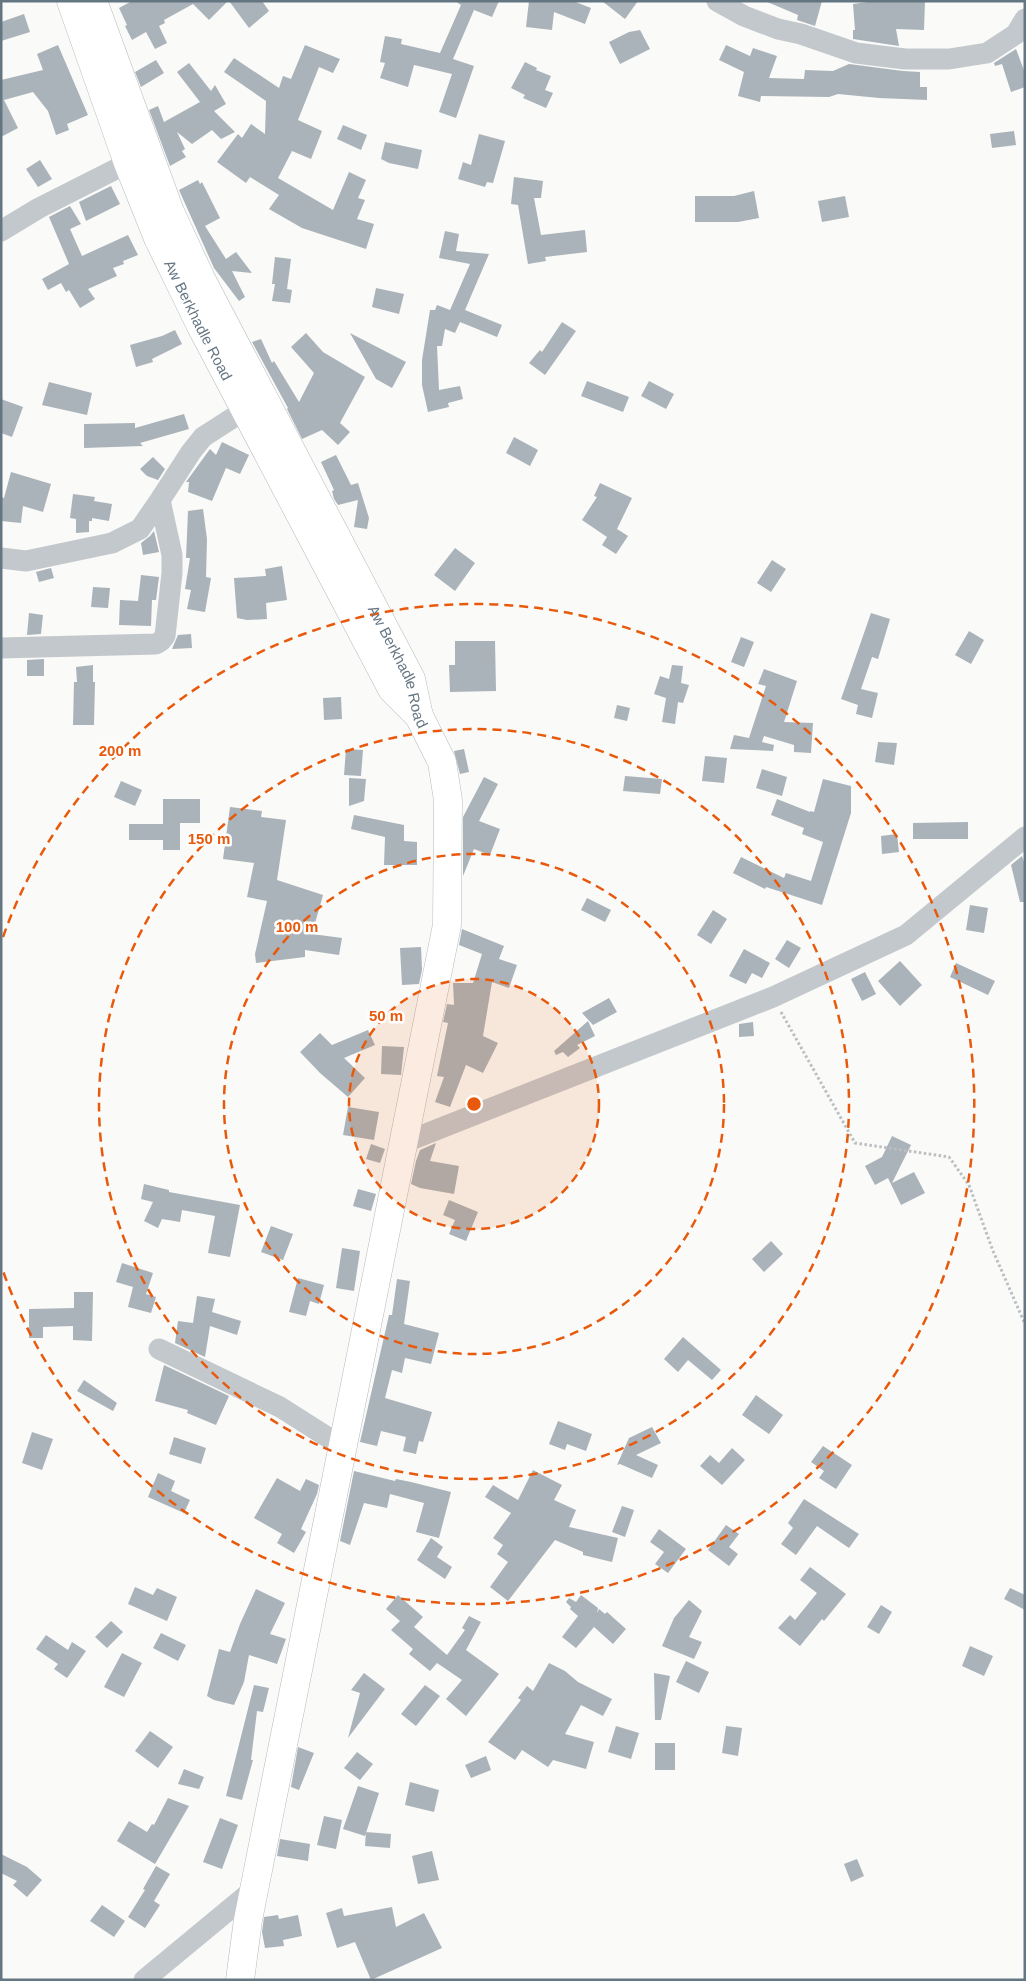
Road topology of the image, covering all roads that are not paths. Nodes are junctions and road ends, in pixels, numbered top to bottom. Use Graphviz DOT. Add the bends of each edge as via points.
graph roads {
  1 [pos="71,1"];
  2 [pos="93,1"];
  3 [pos="726,4"];
  4 [pos="1022,32"];
  5 [pos="128,163"];
  6 [pos="1,231"];
  7 [pos="245,410"];
  8 [pos="160,500"];
  9 [pos="1,558"];
  10 [pos="1,648"];
  11 [pos="418,716"];
  12 [pos="1025,837"];
  13 [pos="403,1143"];
  14 [pos="159,1349"];
  15 [pos="343,1446"];
  16 [pos="254,1889"];
  17 [pos="144,1980"];
  18 [pos="240,1980"];
  1 -- 5 [label="main road, Aw Berkhadle Road"];
  2 -- 11 [label="main road, Aw Berkhadle Road" via="174,220 201,279 411,679"];
  3 -- 4 [label="street" via="778,29 856,53 905,59 949,59 987,52"];
  5 -- 6 [label="street"];
  5 -- 7 [label="main road, Aw Berkhadle Road" via="176,276"];
  7 -- 8 [label="street" via="203,437"];
  7 -- 11 [label="main road, Aw Berkhadle Road" via="392,689"];
  8 -- 9 [label="street" via="140,529 112,543 26,561"];
  8 -- 10 [label="street" via="172,555 165,636 161,641 156,644"];
  11 -- 13 [label="main road" via="442,762 448,800 447,925"];
  12 -- 13 [label="street" via="906,935 772,997"];
  13 -- 15 [label="main road"];
  14 -- 15 [label="street" via="280,1407"];
  15 -- 16 [label="main road"];
  16 -- 17 [label="street"];
  16 -- 18 [label="main road"];
}
